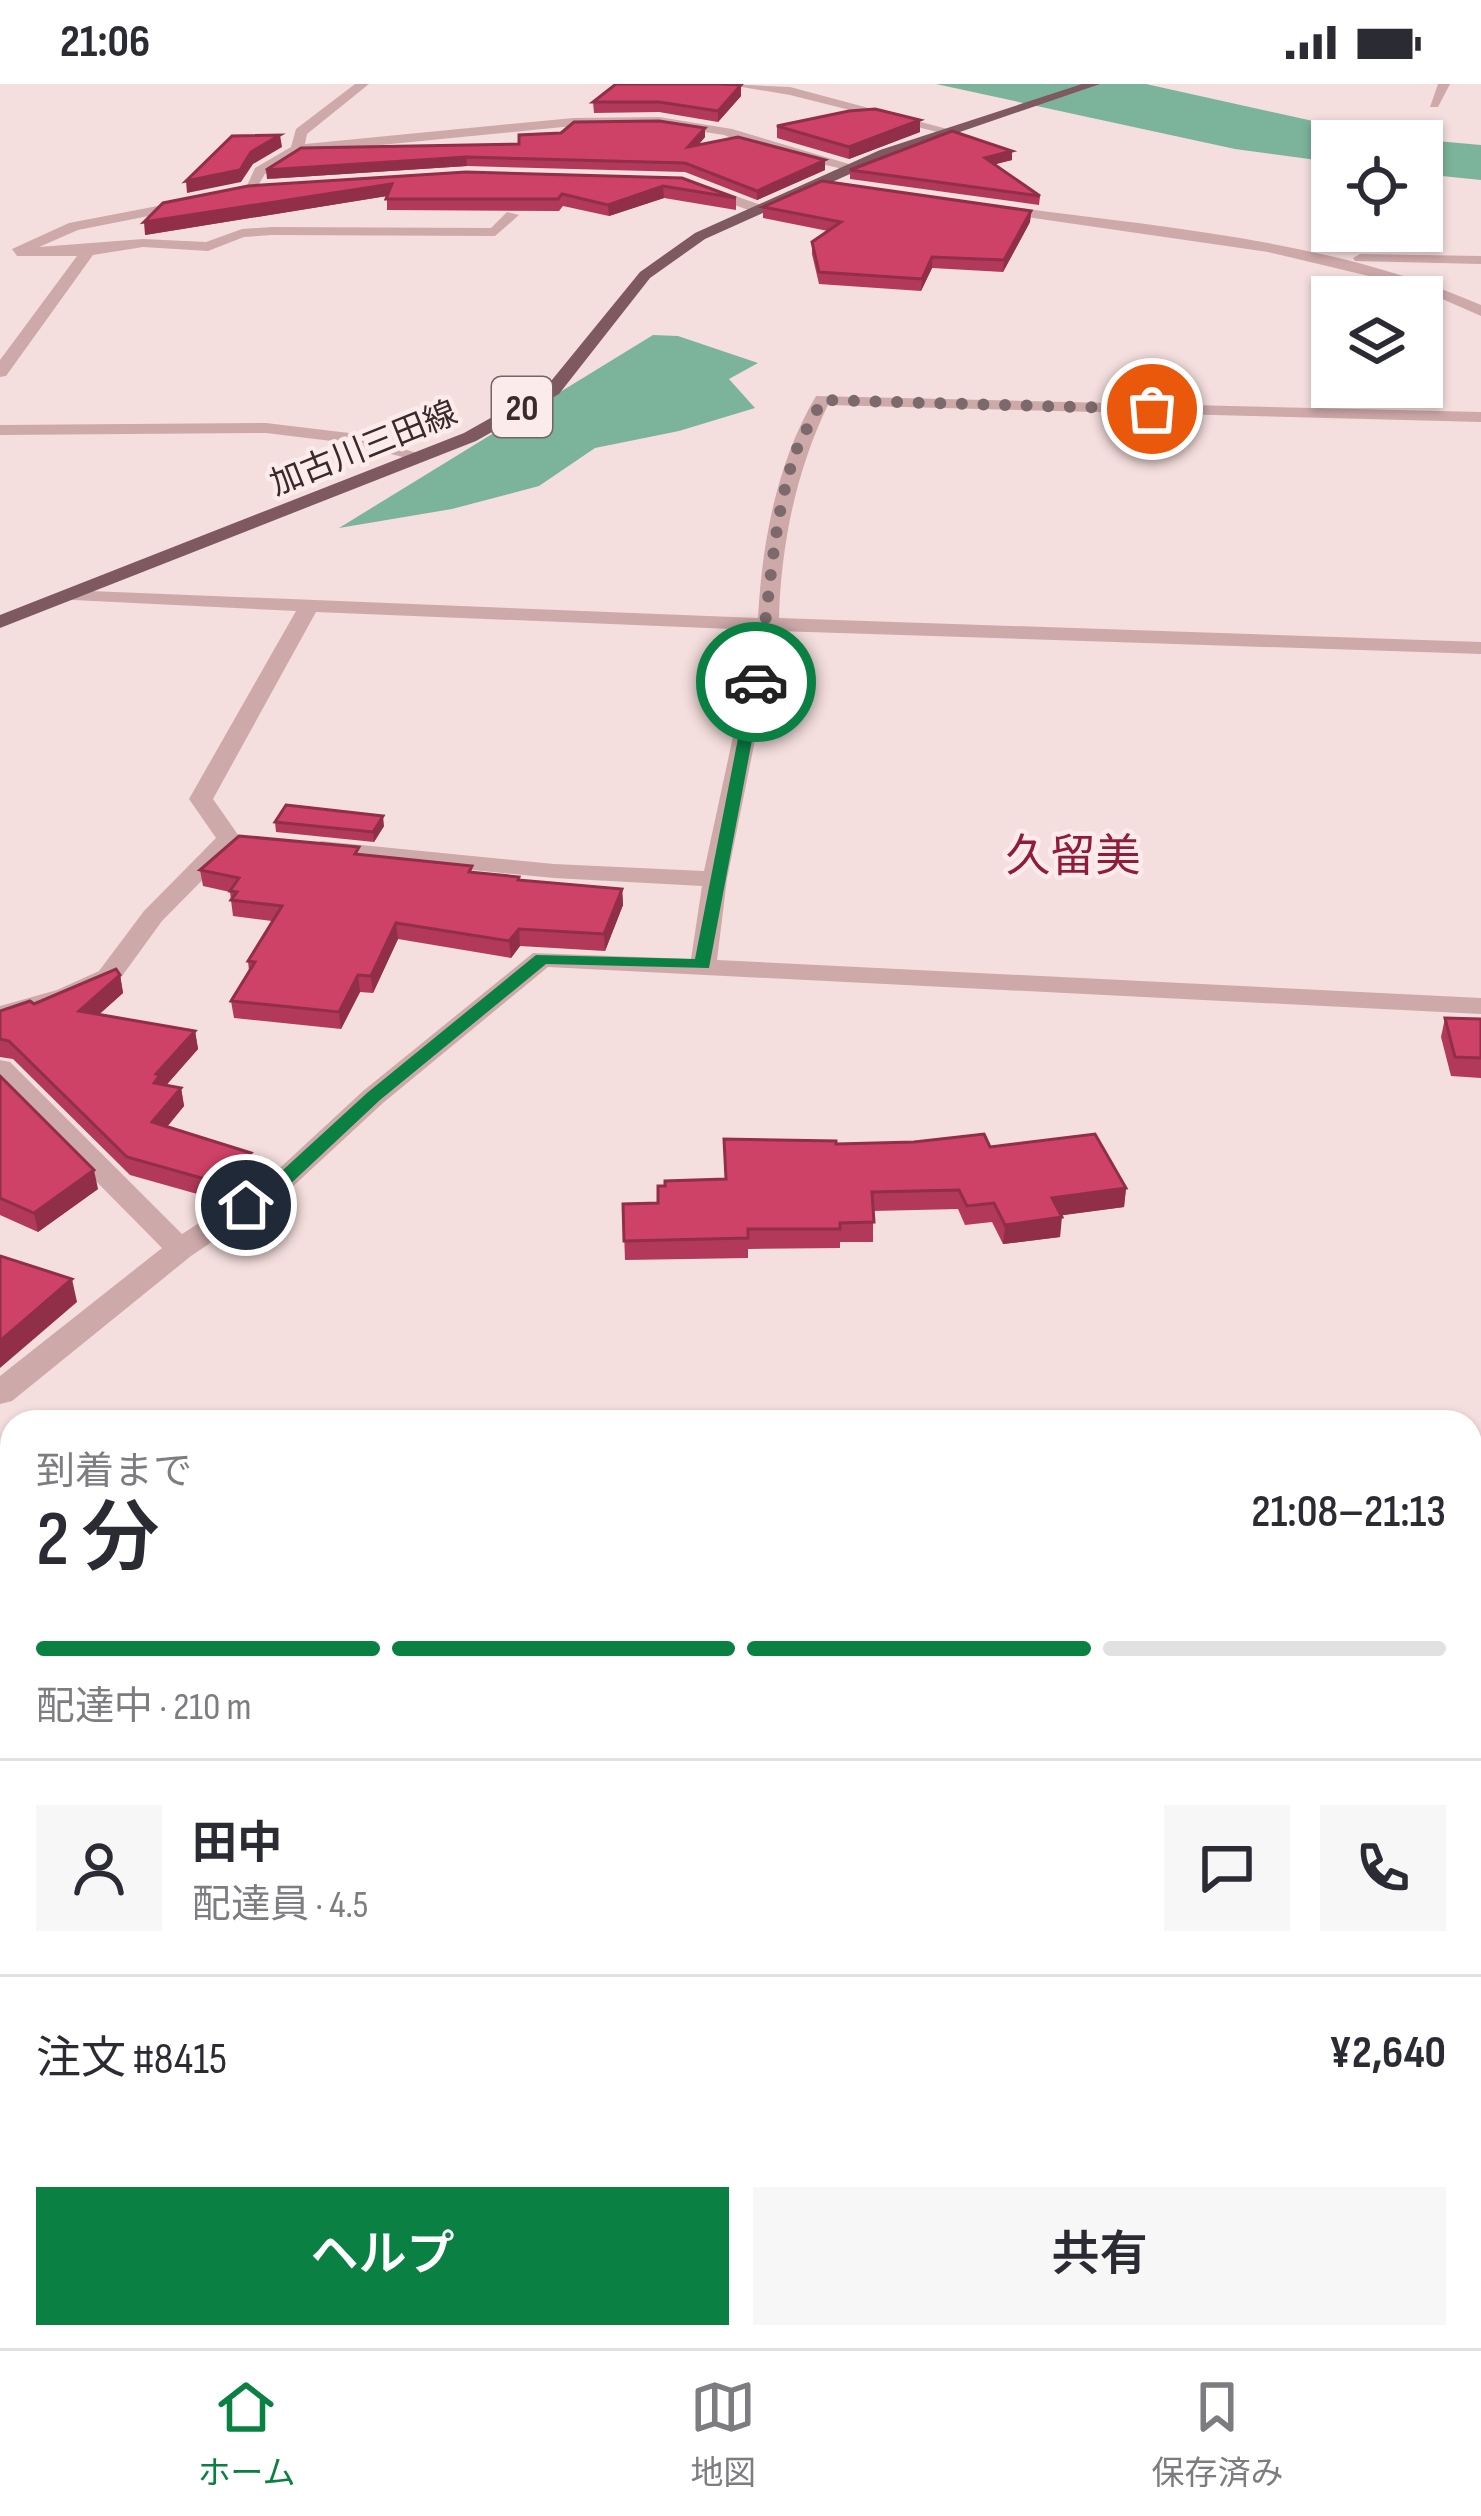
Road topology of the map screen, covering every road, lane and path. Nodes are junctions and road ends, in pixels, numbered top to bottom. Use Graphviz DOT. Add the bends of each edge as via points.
graph roads {
  1 [pos="364,84"];
  2 [pos="730,84"];
  3 [pos="1094,84"];
  4 [pos="1444,84"];
  5 [pos="1433,104"];
  6 [pos="945,130"];
  7 [pos="297,149"];
  8 [pos="852,167"];
  9 [pos="685,182"];
  10 [pos="818,183"];
  11 [pos="272,188"];
  12 [pos="249,189"];
  13 [pos="862,189"];
  14 [pos="970,205"];
  15 [pos="759,209"];
  16 [pos="512,215"];
  17 [pos="88,251"];
  18 [pos="8,252"];
  19 [pos="1481,260"];
  20 [pos="1337,265"];
  21 [pos="1481,311"];
  22 [pos="0,373"];
  23 [pos="1481,417"];
  24 [pos="0,430"];
  25 [pos="422,457"];
  26 [pos="74,594"];
  27 [pos="310,603"];
  28 [pos="0,622"];
  29 [pos="768,623"];
  30 [pos="1481,648"];
  31 [pos="300,846"];
  32 [pos="715,879"];
  33 [pos="703,964"];
  34 [pos="1481,1006"];
  35 [pos="0,1014"];
  36 [pos="0,1068"];
  37 [pos="180,1249"];
  38 [pos="0,1394"];
  1 -- 7 [label="street" via="301,132"];
  2 -- 6 [label="street"];
  3 -- 6 [label="main road, 加古川三田線 / 20"];
  4 -- 5 [label="street"];
  6 -- 8 [label="main road, 加古川三田線 / 20"];
  7 -- 8 [label="street" via="659,121"];
  7 -- 12 [label="street" via="260,171"];
  8 -- 10 [label="main road, 加古川三田線 / 20"];
  9 -- 15 [label="street"];
  10 -- 13 [label="street"];
  10 -- 15 [label="main road, 加古川三田線 / 20"];
  11 -- 12 [label="street"];
  12 -- 18 [label="street" via="109,216"];
  14 -- 20 [label="street"];
  15 -- 25 [label="main road, 加古川三田線 / 20" via="700,236 645,275 553,390"];
  16 -- 17 [label="street" via="495,232 242,232 208,247 143,243"];
  17 -- 18 [label="street"];
  17 -- 22 [label="street"];
  19 -- 20 [label="street" via="1364,256"];
  20 -- 21 [label="street" via="1420,284"];
  23 -- 29 [label="street" via="822,400 796,452"];
  24 -- 25 [label="street" via="266,428"];
  25 -- 26 [label="main road, 加古川三田線 / 20"];
  26 -- 27 [label="street"];
  26 -- 28 [label="main road, 加古川三田線 / 20"];
  27 -- 29 [label="street"];
  27 -- 35 [label="street" via="201,799 240,840 153,916 108,977"];
  29 -- 30 [label="street"];
  29 -- 32 [label="street"];
  31 -- 32 [label="street"];
  32 -- 33 [label="street"];
  33 -- 34 [label="street"];
  33 -- 37 [label="street" via="542,959 279,1184"];
  36 -- 37 [label="street"];
  37 -- 38 [label="street"];
}
